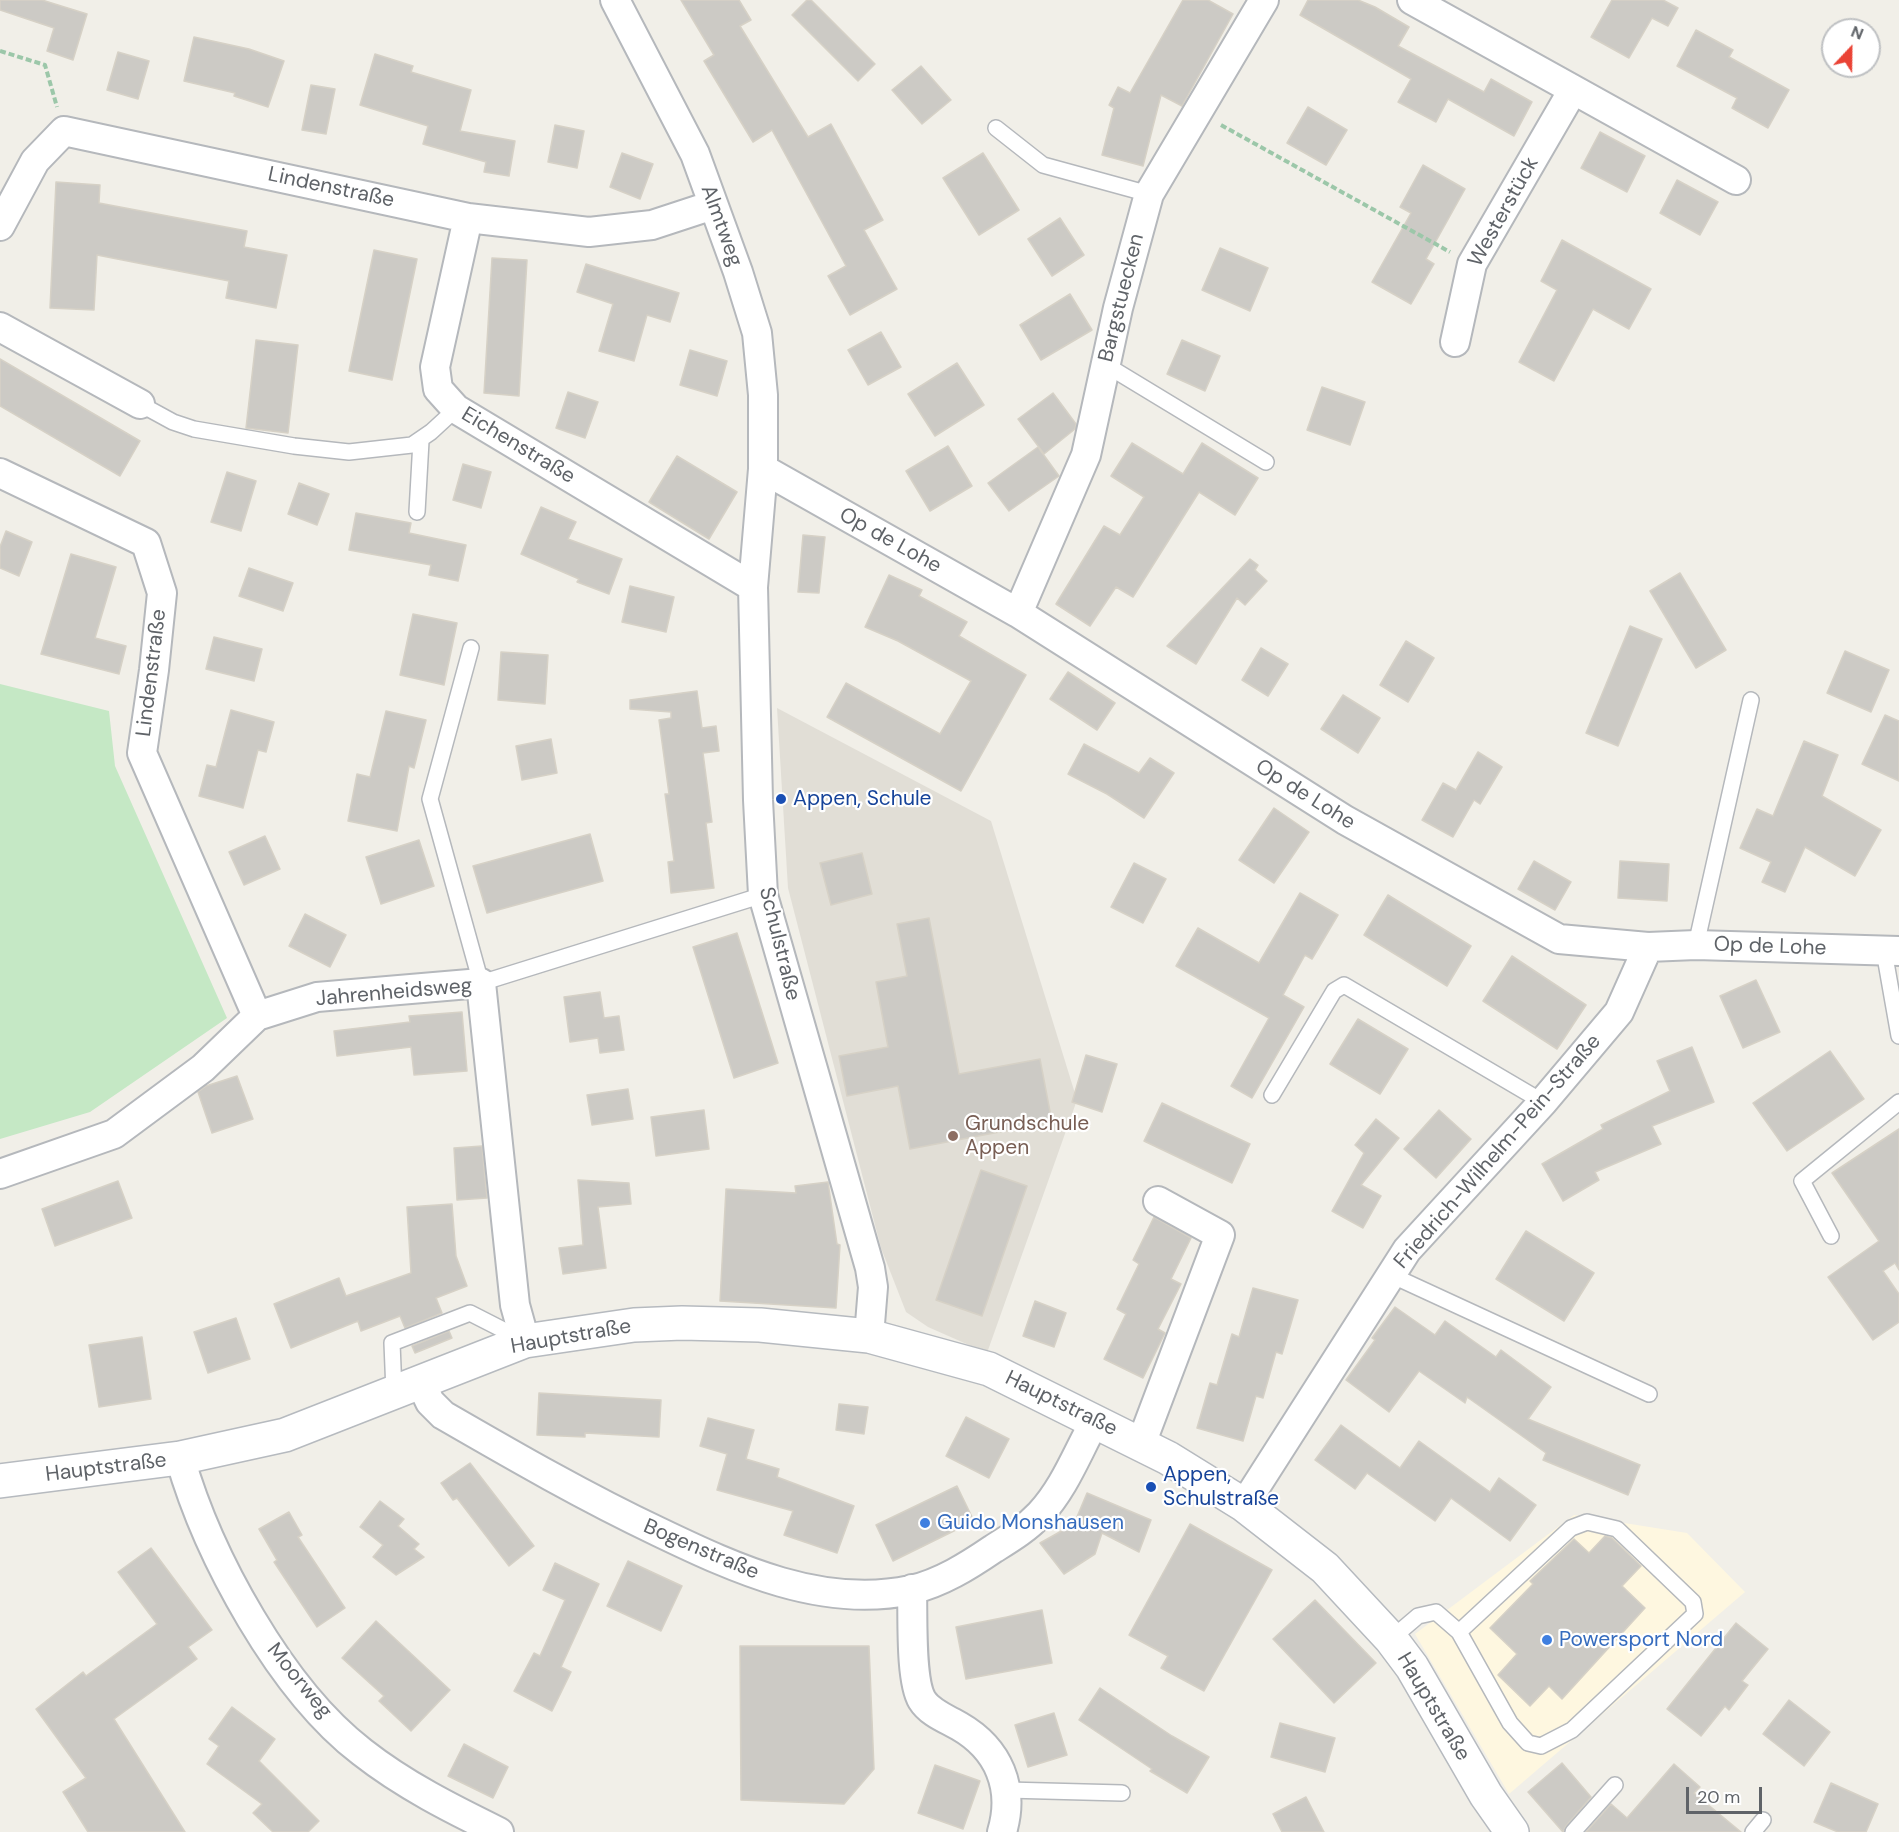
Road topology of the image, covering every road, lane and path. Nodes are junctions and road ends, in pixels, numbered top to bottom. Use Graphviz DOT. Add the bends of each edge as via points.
graph roads {
  1 [pos="615,0"];
  2 [pos="1264,0"];
  3 [pos="1412,0"];
  4 [pos="0,51"];
  5 [pos="1573,90"];
  6 [pos="1197,112"];
  7 [pos="996,128"];
  8 [pos="64,131"];
  9 [pos="1736,180"];
  10 [pos="1149,194"];
  11 [pos="713,205"];
  12 [pos="468,218"];
  13 [pos="0,226"];
  14 [pos="1472,264"];
  15 [pos="0,327"];
  16 [pos="1455,342"];
  17 [pos="1106,365"];
  18 [pos="140,404"];
  19 [pos="456,409"];
  20 [pos="421,441"];
  21 [pos="1266,462"];
  22 [pos="763,469"];
  23 [pos="0,473"];
  24 [pos="417,512"];
  25 [pos="753,587"];
  26 [pos="1018,613"];
  27 [pos="471,648"];
  28 [pos="1751,700"];
  29 [pos="763,895"];
  30 [pos="1695,945"];
  31 [pos="1648,947"];
  32 [pos="1891,951"];
  33 [pos="481,983"];
  34 [pos="257,1016"];
  35 [pos="1899,1036"];
  36 [pos="1272,1095"];
  37 [pos="1544,1102"];
  38 [pos="1899,1102"];
  39 [pos="0,1174"];
  40 [pos="1158,1201"];
  41 [pos="1831,1236"];
  42 [pos="1390,1275"];
  43 [pos="869,1336"];
  44 [pos="525,1341"];
  45 [pos="407,1386"];
  46 [pos="1649,1395"];
  47 [pos="1095,1421"];
  48 [pos="1140,1444"];
  49 [pos="180,1458"];
  50 [pos="0,1481"];
  51 [pos="1244,1505"];
  52 [pos="912,1589"];
  53 [pos="1459,1632"];
  54 [pos="1391,1639"];
  55 [pos="1615,1785"];
  56 [pos="1007,1790"];
  57 [pos="1122,1792"];
  58 [pos="1763,1820"];
  59 [pos="499,1832"];
  60 [pos="1002,1832"];
  61 [pos="1512,1832"];
  62 [pos="1573,1832"];
  63 [pos="1753,1832"];
  1 -- 11 [label="street, Almtweg" via="695,154"];
  2 -- 6 [label="street, Bargstuecken"];
  3 -- 5 [label="street"];
  4 -- 8 [label="path" via="45,64"];
  5 -- 9 [label="street"];
  5 -- 14 [label="street, Westerstück"];
  6 -- 10 [label="street, Bargstuecken"];
  6 -- 14 [label="path"];
  7 -- 10 [label="lane" via="1043,165"];
  8 -- 12 [label="street, Lindenstraße"];
  8 -- 13 [label="street" via="35,161"];
  10 -- 17 [label="street, Bargstuecken"];
  11 -- 12 [label="street, Lindenstraße" via="652,225 589,232"];
  11 -- 22 [label="street, Almtweg" via="757,333 763,395"];
  12 -- 19 [label="street, Eichenstraße" via="435,367 438,389"];
  14 -- 16 [label="street, Westerstück"];
  15 -- 18 [label="street"];
  17 -- 21 [label="lane"];
  17 -- 26 [label="street, Bargstuecken" via="1086,455"];
  18 -- 20 [label="lane" via="182,426 294,446 349,452"];
  19 -- 20 [label="lane"];
  19 -- 25 [label="street, Eichenstraße"];
  20 -- 24 [label="lane"];
  22 -- 25 [label="street, Schulstraße"];
  22 -- 26 [label="street, Op de Lohe"];
  23 -- 34 [label="street, Lindenstraße" via="146,543 162,593 142,753"];
  25 -- 29 [label="street, Schulstraße"];
  26 -- 31 [label="street, Op de Lohe" via="1345,820 1559,939"];
  27 -- 33 [label="lane" via="430,800"];
  28 -- 30 [label="lane"];
  29 -- 33 [label="lane"];
  29 -- 43 [label="street, Schulstraße" via="870,1268 873,1287"];
  30 -- 31 [label="street, Op de Lohe"];
  30 -- 32 [label="street, Op de Lohe"];
  31 -- 37 [label="street, Friedrich-Wilhelm-Pein-Straße" via="1619,1012"];
  32 -- 35 [label="lane"];
  33 -- 34 [label="street, Jahrenheidsweg" via="317,997"];
  33 -- 44 [label="street, Jahrenheidsweg" via="515,1305"];
  34 -- 39 [label="street, Jahrenheidsweg" via="203,1068 114,1134"];
  36 -- 37 [label="lane" via="1334,991 1344,985"];
  37 -- 42 [label="street, Friedrich-Wilhelm-Pein-Straße" via="1407,1250"];
  38 -- 41 [label="lane" via="1802,1181"];
  40 -- 48 [label="street, Hauptstraße" via="1220,1235"];
  42 -- 46 [label="lane"];
  42 -- 51 [label="street, Friedrich-Wilhelm-Pein-Straße"];
  43 -- 44 [label="main road, Hauptstraße" via="760,1325 682,1323 634,1325"];
  43 -- 47 [label="main road, Hauptstraße" via="989,1370"];
  44 -- 45 [label="main road, Hauptstraße"];
  44 -- 45 [label="lane" via="470,1313 392,1343"];
  45 -- 49 [label="main road, Hauptstraße" via="285,1435"];
  45 -- 52 [label="street, Bogenstraße" via="443,1415 609,1508 740,1570 834,1592"];
  47 -- 48 [label="main road, Hauptstraße"];
  47 -- 52 [label="street, Bogenstraße" via="1069,1473 1022,1531 951,1575"];
  48 -- 51 [label="main road, Hauptstraße"];
  49 -- 50 [label="main road, Hauptstraße"];
  49 -- 59 [label="street, Moorweg" via="199,1515 226,1574 254,1623 304,1693 376,1763"];
  51 -- 54 [label="main road, Hauptstraße" via="1325,1568"];
  52 -- 56 [label="street" via="918,1693 928,1708 962,1728 992,1753"];
  53 -- 53 [label="lane" via="1510,1723 1528,1743 1540,1746 1572,1730 1695,1614 1693,1602 1617,1529 1587,1522 1571,1528"];
  53 -- 54 [label="lane" via="1436,1612 1418,1616"];
  54 -- 61 [label="main road, Hauptstraße"];
  55 -- 62 [label="lane"];
  56 -- 57 [label="lane"];
  56 -- 60 [label="street"];
  58 -- 63 [label="lane"];
}
